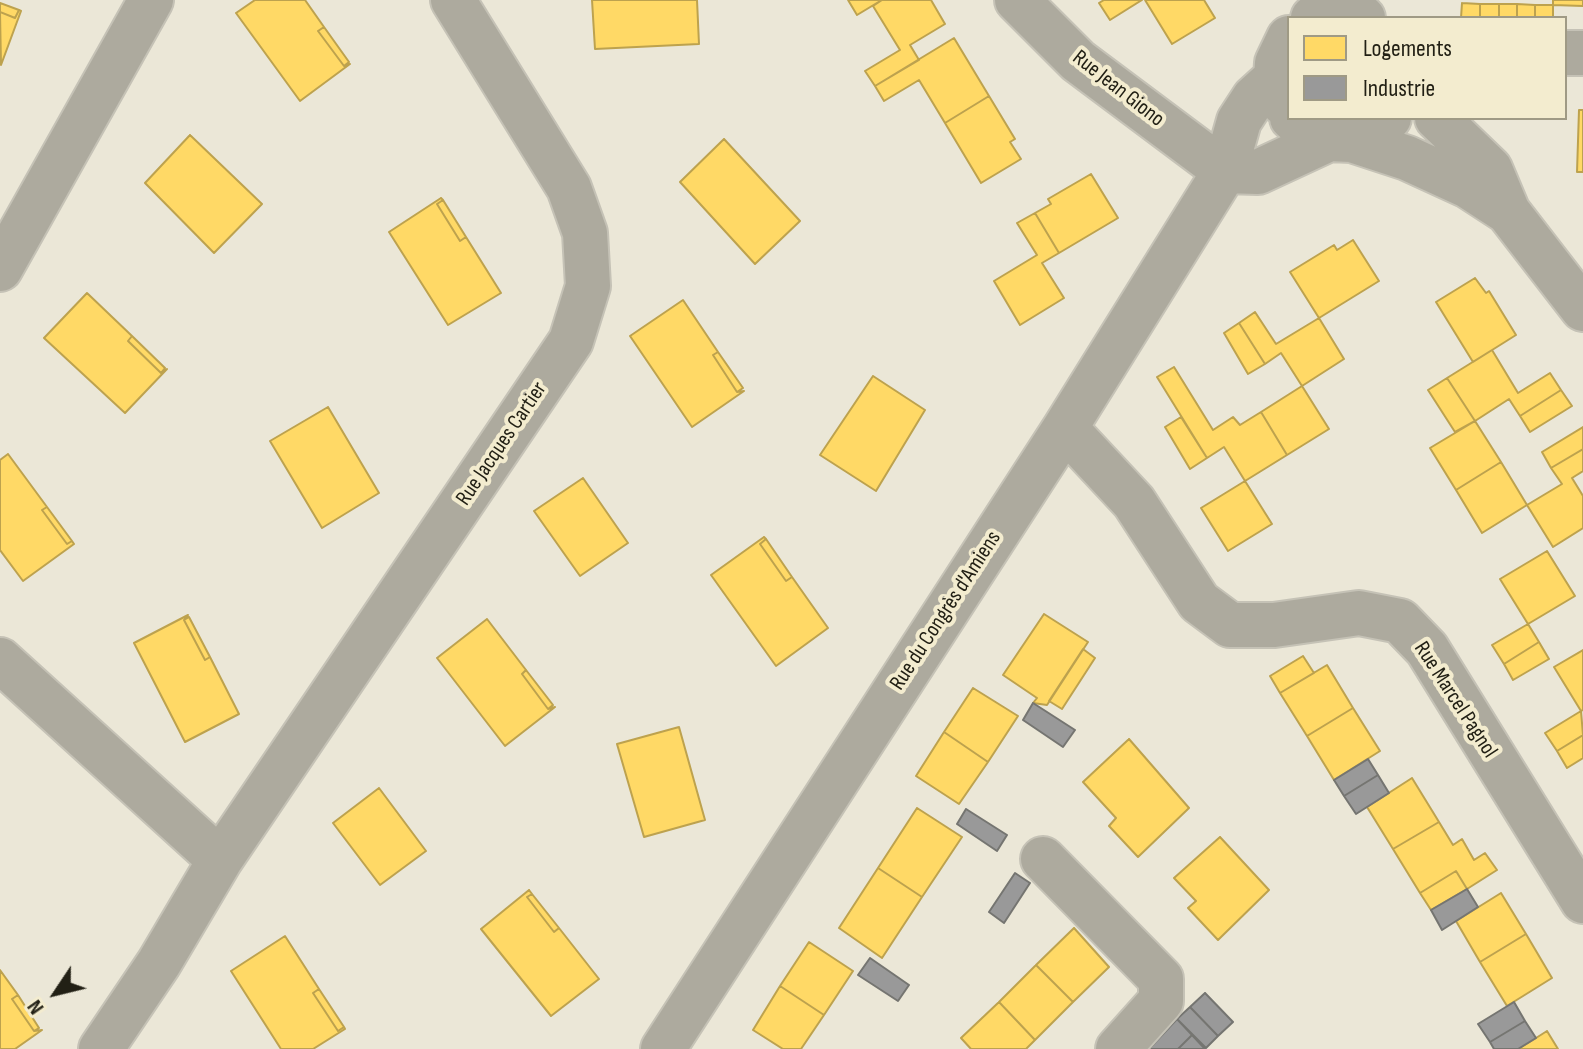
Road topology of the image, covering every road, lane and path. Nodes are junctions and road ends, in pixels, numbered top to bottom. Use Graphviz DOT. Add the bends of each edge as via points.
graph roads {
  1 [pos="151,0"];
  2 [pos="453,0"];
  3 [pos="1017,0"];
  4 [pos="1324,16"];
  5 [pos="1357,16"];
  6 [pos="1286,87"];
  7 [pos="1302,120"];
  8 [pos="1387,120"];
  9 [pos="1439,120"];
  10 [pos="1341,140"];
  11 [pos="1225,171"];
  12 [pos="1508,212"];
  13 [pos="0,269"];
  14 [pos="1583,309"];
  15 [pos="1065,428"];
  16 [pos="0,660"];
  17 [pos="1043,859"];
  18 [pos="220,860"];
  19 [pos="1583,901"];
  20 [pos="101,1049"];
  21 [pos="663,1049"];
  22 [pos="1118,1049"];
  1 -- 13 [label="street"];
  2 -- 18 [label="street, Rue Jacques Cartier" via="569,188 585,233 588,286 571,341"];
  3 -- 11 [label="street, Rue Jean Giono" via="1078,61"];
  4 -- 5 [label="street"];
  6 -- 11 [label="street, Rue du Congrès d'Amiens" via="1254,98 1239,121"];
  7 -- 10 [label="street" via="1308,132"];
  8 -- 10 [label="street" via="1374,131"];
  9 -- 12 [label="street" via="1490,169"];
  10 -- 11 [label="street" via="1258,172"];
  10 -- 12 [label="street" via="1407,158 1468,186"];
  11 -- 15 [label="street, Rue du Congrès d'Amiens"];
  12 -- 14 [label="street"];
  15 -- 19 [label="street, Rue Marcel Pagnol" via="1134,502 1199,602 1230,625 1274,625 1359,613 1400,621 1427,649"];
  15 -- 21 [label="street, Rue du Congrès d'Amiens"];
  16 -- 18 [label="street"];
  17 -- 22 [label="street" via="1161,979 1161,1001"];
  18 -- 20 [label="street, Rue Jacques Cartier"];
}
